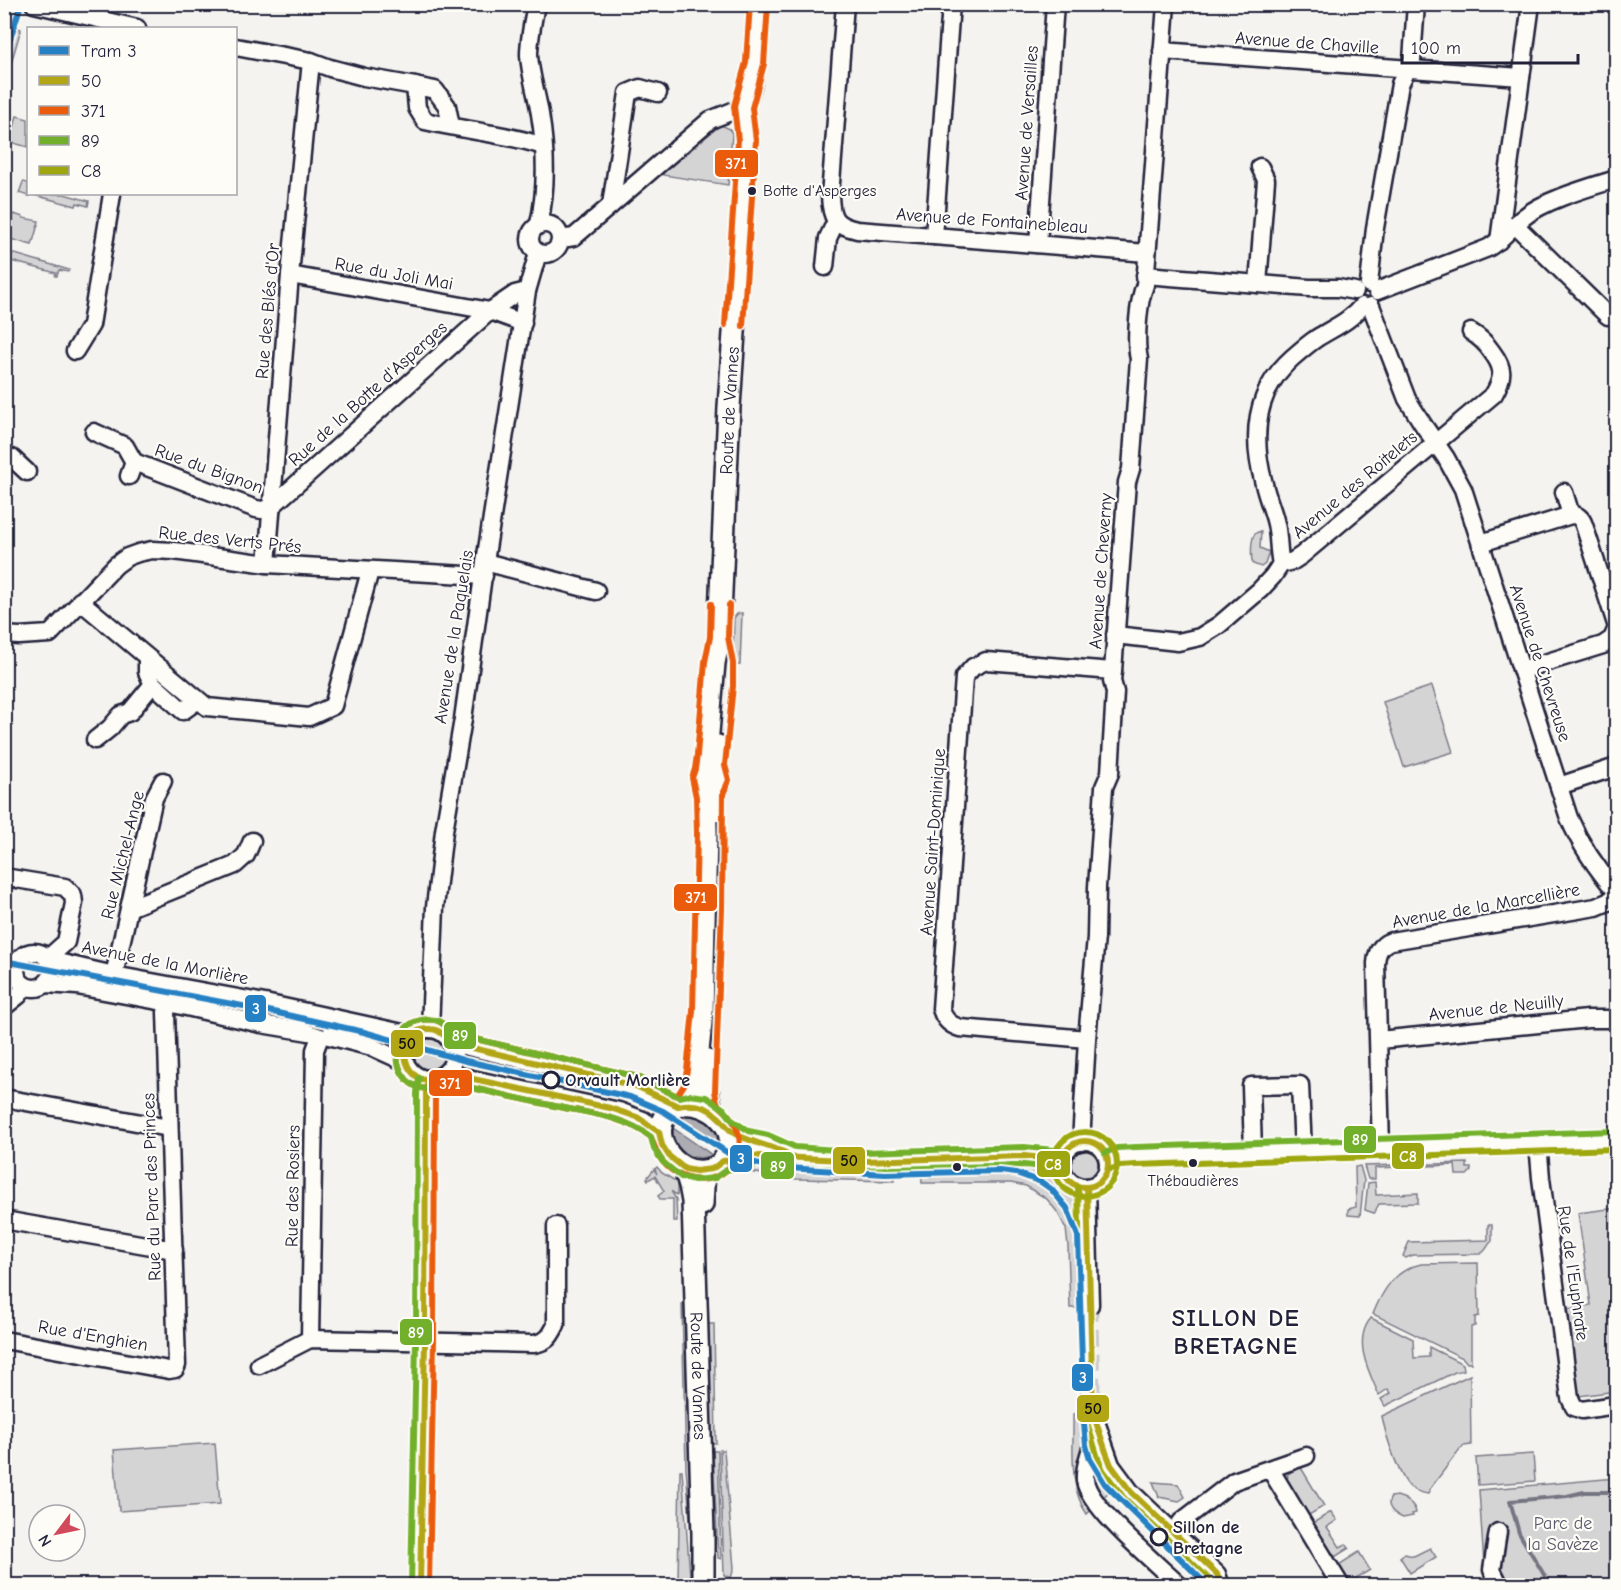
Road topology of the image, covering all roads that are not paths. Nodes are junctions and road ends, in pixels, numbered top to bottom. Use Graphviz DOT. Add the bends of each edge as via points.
graph roads {
  1 [pos="536,4"];
  2 [pos="759,4"];
  3 [pos="844,4"];
  4 [pos="951,4"];
  5 [pos="1056,4"];
  6 [pos="1166,4"];
  7 [pos="1416,4"];
  8 [pos="1531,4"];
  9 [pos="36,5"];
  10 [pos="133,27"];
  11 [pos="237,47"];
  12 [pos="1162,51"];
  13 [pos="311,61"];
  14 [pos="1407,70"];
  15 [pos="1521,77"];
  16 [pos="415,86"];
  17 [pos="658,93"];
  18 [pos="743,107"];
  19 [pos="451,126"];
  20 [pos="543,146"];
  21 [pos="1260,167"];
  22 [pos="1617,179"];
  23 [pos="112,195"];
  24 [pos="611,205"];
  25 [pos="1504,206"];
  26 [pos="836,221"];
  27 [pos="1519,221"];
  28 [pos="539,224"];
  29 [pos="934,236"];
  30 [pos="561,239"];
  31 [pos="1499,240"];
  32 [pos="1038,244"];
  33 [pos="538,253"];
  34 [pos="1147,253"];
  35 [pos="825,267"];
  36 [pos="290,275"];
  37 [pos="1146,276"];
  38 [pos="1258,284"];
  39 [pos="527,291"];
  40 [pos="1367,296"];
  41 [pos="490,311"];
  42 [pos="1617,316"];
  43 [pos="523,323"];
  44 [pos="1471,332"];
  45 [pos="75,351"];
  46 [pos="94,432"];
  47 [pos="1436,442"];
  48 [pos="4,455"];
  49 [pos="27,472"];
  50 [pos="1563,492"];
  51 [pos="271,507"];
  52 [pos="1571,514"];
  53 [pos="1481,543"];
  54 [pos="267,564"];
  55 [pos="1281,564"];
  56 [pos="484,569"];
  57 [pos="369,571"];
  58 [pos="596,591"];
  59 [pos="80,601"];
  60 [pos="1617,624"];
  61 [pos="1617,630"];
  62 [pos="4,634"];
  63 [pos="1115,635"];
  64 [pos="147,659"];
  65 [pos="1522,670"];
  66 [pos="1113,671"];
  67 [pos="153,684"];
  68 [pos="197,701"];
  69 [pos="95,741"];
  70 [pos="1617,767"];
  71 [pos="710,779"];
  72 [pos="163,781"];
  73 [pos="1559,786"];
  74 [pos="252,841"];
  75 [pos="4,877"];
  76 [pos="1617,893"];
  77 [pos="129,908"];
  78 [pos="4,953"];
  79 [pos="21,956"];
  80 [pos="49,960"];
  81 [pos="114,975"];
  82 [pos="16,980"];
  83 [pos="45,984"];
  84 [pos="169,1003"];
  85 [pos="4,1007"];
  86 [pos="1617,1019"];
  87 [pos="430,1029"];
  88 [pos="321,1034"];
  89 [pos="412,1035"];
  90 [pos="1087,1039"];
  91 [pos="1379,1040"];
  92 [pos="450,1041"];
  93 [pos="405,1062"];
  94 [pos="445,1073"];
  95 [pos="428,1079"];
  96 [pos="4,1098"];
  97 [pos="680,1105"];
  98 [pos="712,1111"];
  99 [pos="726,1127"];
  100 [pos="169,1128"];
  101 [pos="659,1132"];
  102 [pos="1617,1140"];
  103 [pos="1081,1142"];
  104 [pos="1538,1143"];
  105 [pos="1382,1148"];
  106 [pos="1303,1150"];
  107 [pos="1253,1152"];
  108 [pos="793,1156"];
  109 [pos="1063,1160"];
  110 [pos="723,1161"];
  111 [pos="1108,1161"];
  112 [pos="694,1170"];
  113 [pos="1087,1187"];
  114 [pos="4,1220"];
  115 [pos="556,1226"];
  116 [pos="174,1250"];
  117 [pos="1090,1305"];
  118 [pos="310,1339"];
  119 [pos="4,1340"];
  120 [pos="426,1341"];
  121 [pos="259,1365"];
  122 [pos="175,1369"];
  123 [pos="1617,1405"];
  124 [pos="1306,1456"];
  125 [pos="1270,1469"];
  126 [pos="1174,1532"];
  127 [pos="1498,1532"];
  128 [pos="1219,1585"];
  129 [pos="420,1586"];
  130 [pos="703,1586"];
  131 [pos="717,1586"];
  132 [pos="1180,1586"];
  133 [pos="1341,1586"];
  134 [pos="1500,1586"];
  1 -- 20 [label="street" via="529,56"];
  2 -- 18 [label="main road, Route de Vannes" via="755,63"];
  3 -- 26 [label="street" via="830,196"];
  4 -- 29 [label="street"];
  5 -- 32 [label="street, Avenue de Versailles"];
  6 -- 12 [label="street, Avenue de Cheverny"];
  7 -- 14 [label="street" via="1412,60"];
  8 -- 15 [label="street"];
  9 -- 10 [label="street"];
  11 -- 13 [label="street"];
  12 -- 14 [label="street, Avenue de Chaville"];
  12 -- 34 [label="street, Avenue de Cheverny"];
  13 -- 16 [label="street" via="330,69"];
  13 -- 36 [label="street, Rue des Blés d'Or"];
  14 -- 15 [label="street, Avenue de Chaville"];
  14 -- 40 [label="street" via="1396,106"];
  15 -- 25 [label="street"];
  16 -- 19 [label="street" via="435,90 447,106"];
  16 -- 19 [label="street" via="417,108 425,121"];
  17 -- 24 [label="street" via="640,88 628,93"];
  18 -- 24 [label="street" via="710,120"];
  18 -- 71 [label="main road, Route de Vannes" via="747,140 726,445 719,638 724,686 716,766"];
  19 -- 20 [label="street"];
  20 -- 28 [label="street" via="545,171"];
  21 -- 38 [label="street" via="1266,180"];
  22 -- 27 [label="street" via="1539,207"];
  23 -- 45 [label="street" via="91,325"];
  24 -- 30 [label="street" via="574,237"];
  25 -- 27 [label="street" via="1514,209"];
  25 -- 31 [label="street"];
  26 -- 29 [label="street, Avenue de Fontainebleau" via="857,230"];
  26 -- 35 [label="street" via="828,238"];
  27 -- 31 [label="street"];
  27 -- 42 [label="street" via="1608,316"];
  28 -- 30 [label="street" via="554,226"];
  28 -- 33 [label="street" via="531,231 530,241"];
  29 -- 32 [label="street, Avenue de Fontainebleau"];
  30 -- 33 [label="street" via="554,252"];
  31 -- 40 [label="street" via="1488,248"];
  32 -- 34 [label="street, Avenue de Fontainebleau"];
  33 -- 39 [label="street, Avenue de la Paquelais"];
  34 -- 37 [label="street, Avenue de Cheverny"];
  36 -- 41 [label="street, Rue du Joli Mai"];
  36 -- 51 [label="street, Rue des Blés d'Or"];
  37 -- 38 [label="street"];
  37 -- 63 [label="street, Avenue de Cheverny" via="1141,294 1133,451"];
  38 -- 40 [label="street" via="1338,288"];
  39 -- 41 [label="street, Rue de la Botte d'Asperges" via="515,294"];
  39 -- 43 [label="street, Avenue de la Paquelais"];
  40 -- 47 [label="street, Avenue de Chevreuse" via="1407,399"];
  40 -- 55 [label="street" via="1352,317 1292,358 1263,399 1258,418 1259,455 1277,527"];
  41 -- 43 [label="street"];
  41 -- 51 [label="street, Rue de la Botte d'Asperges"];
  43 -- 56 [label="street, Avenue de la Paquelais"];
  44 -- 47 [label="street, Avenue des Roitelets" via="1483,339 1500,363 1500,383 1494,393"];
  46 -- 51 [label="street, Rue du Bignon" via="125,447 131,469 256,509"];
  47 -- 53 [label="street, Avenue de Chevreuse" via="1463,489"];
  47 -- 55 [label="street, Avenue des Roitelets" via="1302,555"];
  48 -- 49 [label="street"];
  50 -- 52 [label="street"];
  51 -- 54 [label="street, Rue des Blés d'Or"];
  52 -- 53 [label="street"];
  52 -- 60 [label="street" via="1584,525"];
  53 -- 65 [label="street, Avenue de Chevreuse"];
  54 -- 57 [label="street, Rue des Verts Prés"];
  54 -- 59 [label="street, Rue des Verts Prés" via="152,550 127,557"];
  55 -- 63 [label="street, Avenue des Roitelets" via="1260,590 1219,626 1200,637 1178,642"];
  56 -- 57 [label="street, Rue des Verts Prés"];
  56 -- 58 [label="street, Rue des Verts Prés"];
  56 -- 87 [label="street, Avenue de la Paquelais" via="435,907"];
  57 -- 68 [label="street" via="333,706 309,717 207,707"];
  59 -- 62 [label="street, Rue des Verts Prés" via="50,634"];
  59 -- 64 [label="street"];
  61 -- 65 [label="street" via="1603,645"];
  63 -- 66 [label="street, Avenue de Cheverny"];
  64 -- 67 [label="street" via="147,672"];
  64 -- 68 [label="street"];
  65 -- 73 [label="street, Avenue de Chevreuse"];
  66 -- 90 [label="street, Avenue de Cheverny" via="1110,773 1104,787"];
  66 -- 90 [label="street, Avenue Saint-Dominique" via="986,661 964,677 943,1015 960,1028"];
  67 -- 68 [label="street" via="183,711"];
  67 -- 69 [label="street" via="130,712 121,714"];
  70 -- 73 [label="street"];
  71 -- 97 [label="main road, Route de Vannes" via="705,796 699,1047 694,1080"];
  71 -- 98 [label="main road, Route de Vannes" via="713,909 706,1091"];
  72 -- 77 [label="street, Rue Michel-Ange" via="154,798"];
  73 -- 76 [label="street, Avenue de Chevreuse" via="1578,838"];
  74 -- 77 [label="street" via="246,855 234,865"];
  75 -- 80 [label="street" via="66,887 74,895 66,942"];
  76 -- 91 [label="street, Avenue de la Marcellière" via="1596,907 1384,944 1376,957"];
  77 -- 81 [label="street, Rue Michel-Ange"];
  78 -- 79 [label="street"];
  79 -- 80 [label="street" via="37,952"];
  79 -- 82 [label="street"];
  80 -- 81 [label="street, Avenue de la Morlière"];
  80 -- 83 [label="street" via="52,973"];
  81 -- 89 [label="street, Avenue de la Morlière" via="266,1002"];
  82 -- 83 [label="street" via="35,988"];
  82 -- 85 [label="street" via="19,995"];
  83 -- 84 [label="street"];
  84 -- 88 [label="street"];
  84 -- 100 [label="street, Rue du Parc des Princes"];
  86 -- 91 [label="street, Avenue de Neuilly" via="1588,1018"];
  87 -- 89 [label="street"];
  87 -- 92 [label="street" via="442,1032"];
  88 -- 93 [label="street" via="372,1047"];
  88 -- 118 [label="street, Rue des Rosiers" via="315,1050"];
  89 -- 93 [label="street" via="405,1046"];
  90 -- 103 [label="street, Avenue de Cheverny"];
  91 -- 105 [label="street, Avenue de la Marcellière"];
  92 -- 94 [label="street" via="453,1057"];
  92 -- 97 [label="street" via="636,1086"];
  93 -- 95 [label="street" via="414,1074"];
  94 -- 95 [label="street"];
  94 -- 101 [label="street" via="619,1111 644,1120"];
  95 -- 120 [label="street"];
  96 -- 100 [label="street"];
  97 -- 98 [label="main road" via="697,1104"];
  97 -- 101 [label="main road" via="671,1110"];
  98 -- 99 [label="main road"];
  99 -- 108 [label="street" via="746,1139"];
  99 -- 110 [label="main road" via="730,1144"];
  100 -- 116 [label="street, Rue du Parc des Princes"];
  101 -- 112 [label="main road" via="674,1161"];
  102 -- 104 [label="street"];
  103 -- 109 [label="street" via="1071,1147"];
  103 -- 111 [label="street" via="1096,1144"];
  104 -- 105 [label="street"];
  104 -- 123 [label="street, Rue de l'Euphrate" via="1570,1398 1574,1407 1581,1410"];
  105 -- 106 [label="street"];
  106 -- 107 [label="street"];
  106 -- 107 [label="street" via="1300,1085 1251,1086"];
  107 -- 111 [label="street" via="1122,1156"];
  108 -- 109 [label="street" via="864,1161 1024,1156"];
  108 -- 110 [label="street"];
  109 -- 113 [label="street" via="1070,1181"];
  110 -- 112 [label="main road" via="712,1169"];
  111 -- 113 [label="street" via="1104,1178"];
  112 -- 130 [label="main road, Route de Vannes" via="690,1185"];
  112 -- 131 [label="main road, Route de Vannes" via="702,1195 711,1535"];
  113 -- 117 [label="street"];
  114 -- 116 [label="street"];
  115 -- 120 [label="street" via="556,1325 543,1342"];
  116 -- 122 [label="street, Rue du Parc des Princes"];
  118 -- 120 [label="street"];
  118 -- 121 [label="street"];
  119 -- 122 [label="street, Rue d'Enghien"];
  120 -- 129 [label="street"];
  124 -- 125 [label="street"];
  125 -- 126 [label="street" via="1234,1481 1182,1521"];
  125 -- 133 [label="street"];
  126 -- 128 [label="street" via="1217,1574"];
  126 -- 132 [label="street" via="1121,1480 1093,1413 1085,1472 1089,1493 1104,1513"];
  127 -- 134 [label="street" via="1492,1570"];
}
